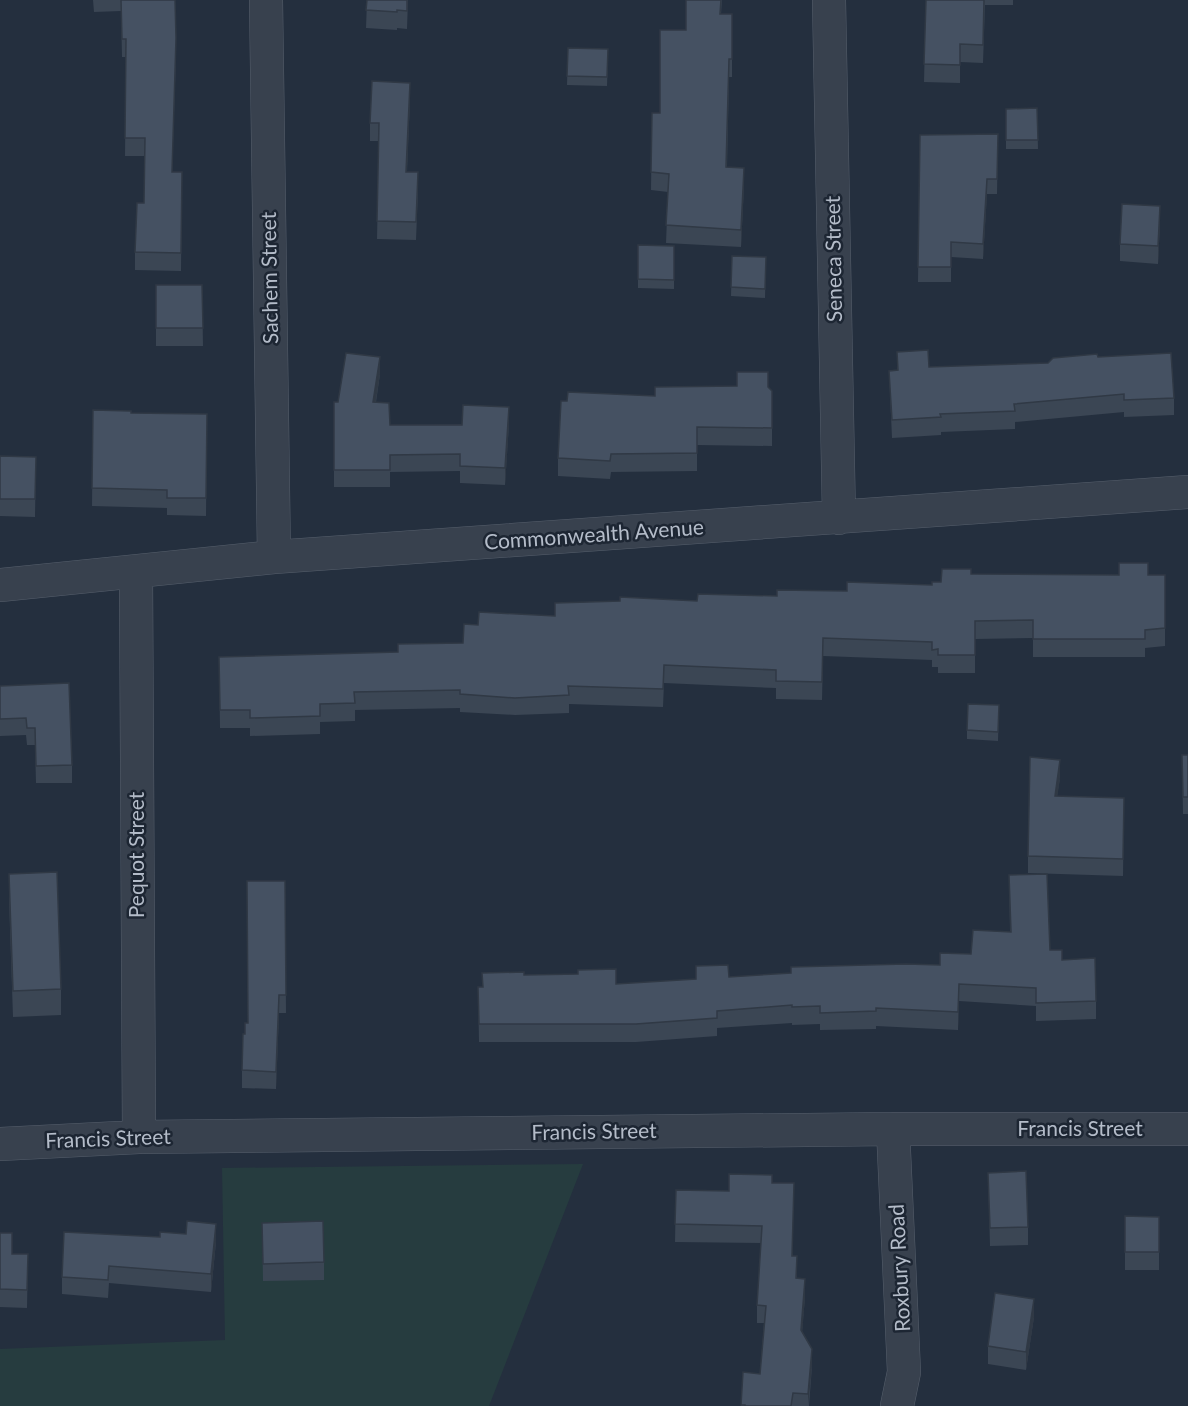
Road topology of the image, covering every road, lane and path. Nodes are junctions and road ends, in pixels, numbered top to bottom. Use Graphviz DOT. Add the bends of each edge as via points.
graph roads {
  1 [pos="266,0"];
  2 [pos="829,0"];
  3 [pos="1188,492"];
  4 [pos="839,518"];
  5 [pos="274,557"];
  6 [pos="136,573"];
  7 [pos="0,585"];
  8 [pos="893,1129"];
  9 [pos="1188,1129"];
  10 [pos="139,1137"];
  11 [pos="0,1143"];
  12 [pos="897,1406"];
  1 -- 5 [label="street, Sachem Street"];
  2 -- 4 [label="street, Seneca Street"];
  3 -- 4 [label="street, Commonwealth Avenue"];
  4 -- 5 [label="street, Commonwealth Avenue"];
  5 -- 6 [label="street, Commonwealth Avenue"];
  6 -- 7 [label="street, Commonwealth Avenue"];
  6 -- 10 [label="street, Pequot Street"];
  8 -- 9 [label="street, Francis Street"];
  8 -- 10 [label="street, Francis Street"];
  8 -- 12 [label="street, Roxbury Road" via="904,1372"];
  10 -- 11 [label="street, Francis Street"];
}
